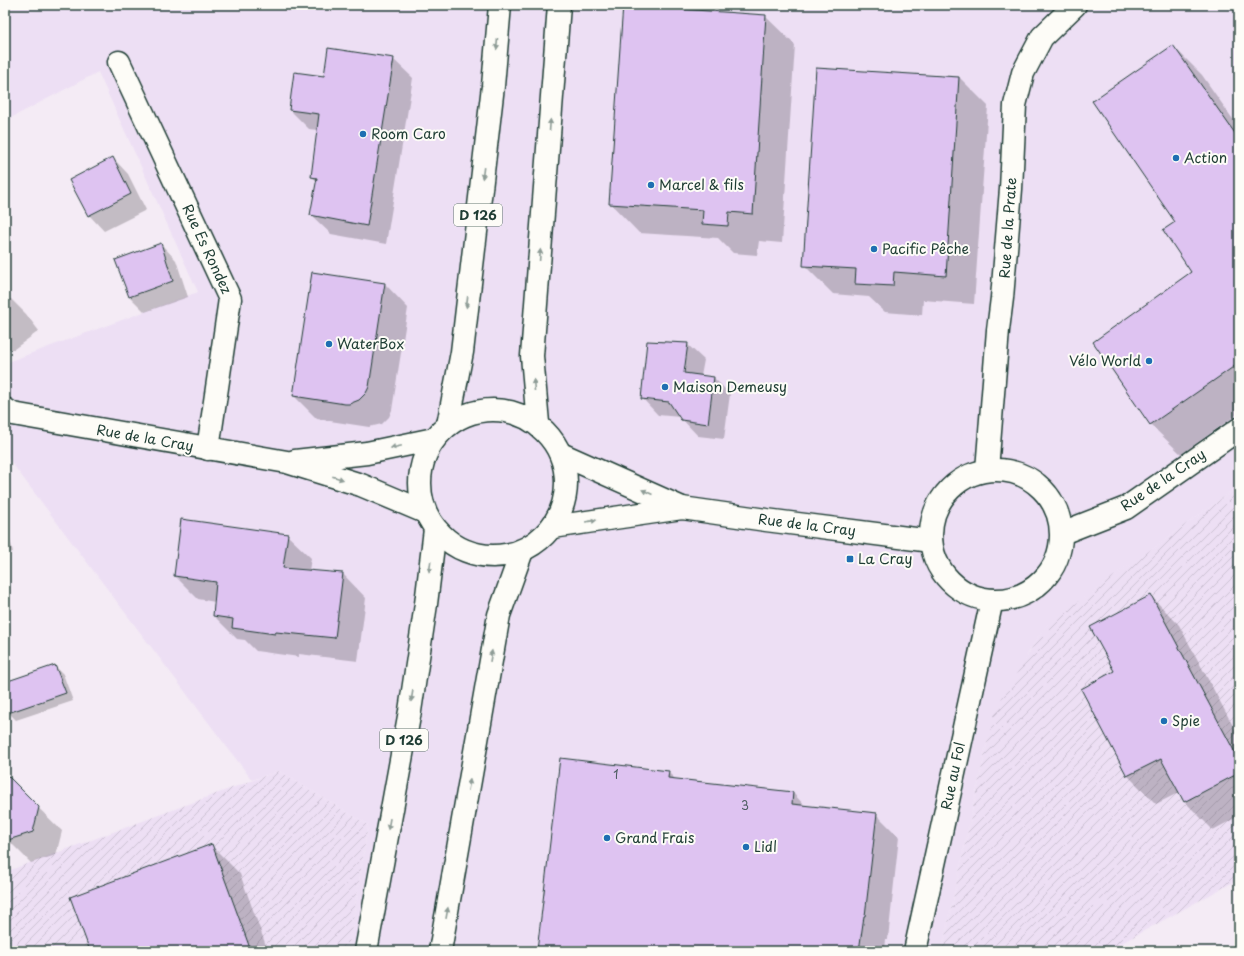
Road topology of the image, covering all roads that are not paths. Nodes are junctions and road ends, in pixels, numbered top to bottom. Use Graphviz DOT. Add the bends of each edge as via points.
graph roads {
  1 [pos="500,5"];
  2 [pos="559,5"];
  3 [pos="1075,5"];
  4 [pos="119,62"];
  5 [pos="5,409"];
  6 [pos="538,424"];
  7 [pos="1239,429"];
  8 [pos="441,432"];
  9 [pos="208,449"];
  10 [pos="561,454"];
  11 [pos="287,462"];
  12 [pos="987,470"];
  13 [pos="682,508"];
  14 [pos="430,520"];
  15 [pos="553,527"];
  16 [pos="1062,533"];
  17 [pos="931,541"];
  18 [pos="522,551"];
  19 [pos="992,600"];
  20 [pos="366,951"];
  21 [pos="440,951"];
  22 [pos="915,951"];
  1 -- 8 [label="street, D 126, one-way" via="462,352"];
  6 -- 2 [label="street, one-way" via="532,356"];
  3 -- 12 [label="street, Rue de la Prate" via="1042,37 1023,73 1015,105 1011,189"];
  4 -- 9 [label="street, Rue Es Rondez" via="230,299"];
  5 -- 9 [label="street, Rue de la Cray" via="13,414"];
  6 -- 8 [label="street" via="520,414 502,409 483,410 464,415"];
  6 -- 10 [label="street" via="551,437"];
  7 -- 16 [label="street, Rue de la Cray" via="1126,508"];
  8 -- 11 [label="street, Rue de la Cray, one-way" via="367,453"];
  8 -- 14 [label="street" via="425,456 420,474 420,494"];
  9 -- 11 [label="street, Rue de la Cray"];
  13 -- 10 [label="street, Rue de la Cray, one-way"];
  10 -- 15 [label="street" via="566,472 567,492 562,510"];
  11 -- 14 [label="street, Rue de la Cray, one-way" via="361,485"];
  12 -- 16 [label="street" via="1009,470 1030,478 1047,493 1058,512"];
  12 -- 17 [label="street" via="968,476 952,487 940,502 933,521"];
  15 -- 13 [label="street, Rue de la Cray, one-way"];
  13 -- 17 [label="street, Rue de la Cray"];
  14 -- 18 [label="street" via="449,542 466,552 484,556 504,556"];
  14 -- 20 [label="street, D 126, one-way" via="426,604 410,711"];
  15 -- 18 [label="street" via="539,541"];
  16 -- 19 [label="street" via="1059,555 1049,574 1033,589 1013,598"];
  17 -- 19 [label="street" via="935,558 944,574 958,588 974,596"];
  21 -- 18 [label="street, one-way" via="499,615"];
  19 -- 22 [label="street, Rue au Fol"];
}
